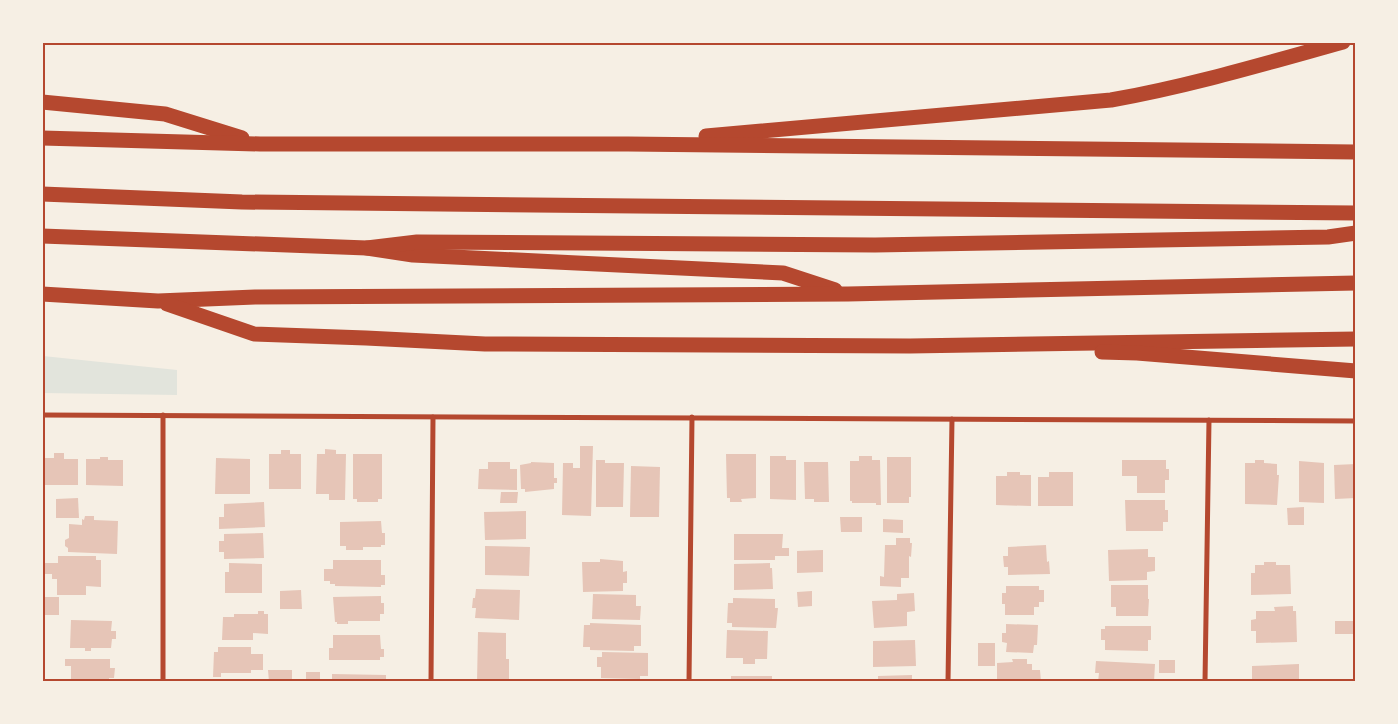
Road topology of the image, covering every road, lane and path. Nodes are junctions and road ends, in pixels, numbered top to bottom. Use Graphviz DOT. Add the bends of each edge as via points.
graph roads {
  1 [pos="1344,42"];
  2 [pos="42,102"];
  3 [pos="42,138"];
  4 [pos="260,144"];
  5 [pos="628,144"];
  6 [pos="1356,152"];
  7 [pos="42,194"];
  8 [pos="1356,213"];
  9 [pos="1356,233"];
  10 [pos="42,236"];
  11 [pos="367,248"];
  12 [pos="1356,283"];
  13 [pos="42,294"];
  14 [pos="848,294"];
  15 [pos="158,301"];
  16 [pos="1356,338"];
  17 [pos="910,346"];
  18 [pos="1356,371"];
  19 [pos="42,415"];
  20 [pos="163,416"];
  21 [pos="433,417"];
  22 [pos="692,417"];
  23 [pos="952,419"];
  24 [pos="1209,420"];
  25 [pos="1356,421"];
  26 [pos="163,682"];
  27 [pos="431,682"];
  28 [pos="688,682"];
  29 [pos="948,682"];
  30 [pos="1205,682"];
  1 -- 5 [label="highway" via="1111,100"];
  2 -- 4 [label="highway" via="165,114"];
  3 -- 4 [label="highway"];
  4 -- 5 [label="highway"];
  5 -- 6 [label="highway"];
  7 -- 8 [label="highway" via="242,202"];
  9 -- 11 [label="highway" via="1318,238 875,245 417,242"];
  10 -- 11 [label="highway"];
  11 -- 14 [label="highway" via="413,255 783,273"];
  12 -- 14 [label="highway"];
  13 -- 15 [label="highway"];
  14 -- 15 [label="highway" via="265,297"];
  15 -- 17 [label="highway" via="254,334 485,344"];
  16 -- 17 [label="highway"];
  17 -- 18 [label="highway" via="1137,353"];
  19 -- 20 [label="street"];
  20 -- 21 [label="street"];
  20 -- 26 [label="street"];
  21 -- 22 [label="street"];
  21 -- 27 [label="street"];
  22 -- 23 [label="street"];
  22 -- 28 [label="street"];
  23 -- 24 [label="street"];
  23 -- 29 [label="street"];
  24 -- 25 [label="street"];
  24 -- 30 [label="street"];
}
